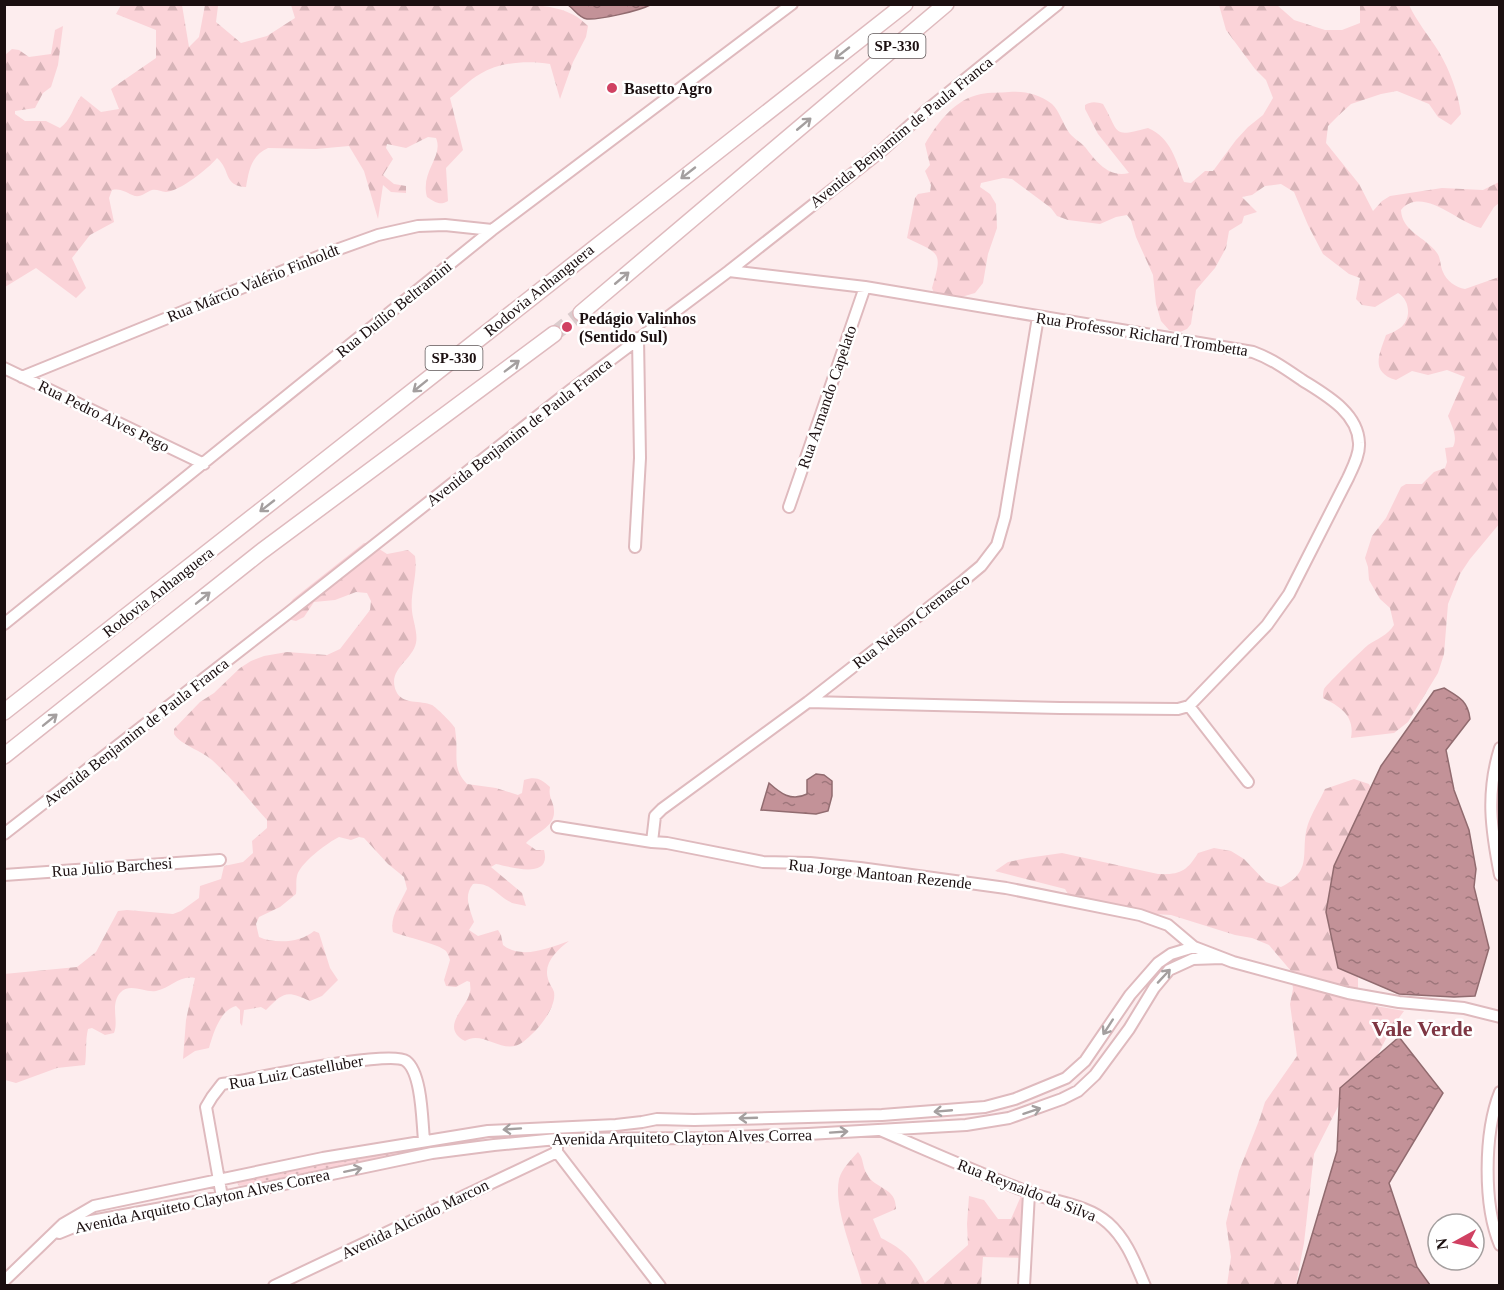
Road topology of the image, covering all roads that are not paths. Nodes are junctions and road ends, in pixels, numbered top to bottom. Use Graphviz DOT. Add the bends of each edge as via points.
graph roads {
  1 [pos="792,4"];
  2 [pos="905,4"];
  3 [pos="946,4"];
  4 [pos="1058,4"];
  5 [pos="492,230"];
  6 [pos="729,271"];
  7 [pos="865,287"];
  8 [pos="581,313"];
  9 [pos="1038,316"];
  10 [pos="554,334"];
  11 [pos="638,338"];
  12 [pos="4,368"];
  13 [pos="22,377"];
  14 [pos="204,464"];
  15 [pos="789,507"];
  16 [pos="635,547"];
  17 [pos="4,624"];
  18 [pos="808,702"];
  19 [pos="1189,705"];
  20 [pos="4,712"];
  21 [pos="1500,748"];
  22 [pos="4,756"];
  23 [pos="1248,782"];
  24 [pos="557,827"];
  25 [pos="4,834"];
  26 [pos="652,842"];
  27 [pos="220,860"];
  28 [pos="4,875"];
  29 [pos="1500,875"];
  30 [pos="1194,946"];
  31 [pos="1222,958"];
  32 [pos="1500,1017"];
  33 [pos="1500,1092"];
  34 [pos="657,1119"];
  35 [pos="616,1125"];
  36 [pos="878,1129"];
  37 [pos="557,1134"];
  38 [pos="618,1138"];
  39 [pos="657,1138"];
  40 [pos="424,1140"];
  41 [pos="557,1152"];
  42 [pos="219,1179"];
  43 [pos="1029,1193"];
  44 [pos="222,1197"];
  45 [pos="50,1236"];
  46 [pos="1500,1245"];
  47 [pos="4,1281"];
  48 [pos="274,1286"];
  49 [pos="660,1286"];
  50 [pos="1024,1286"];
  51 [pos="1145,1286"];
  1 -- 5 [label="street, Rua Duílio Beltramini"];
  2 -- 20 [label="highway, Rodovia Anhanguera / SP-330, one-way"];
  8 -- 3 [label="highway, SP-330, one-way"];
  4 -- 6 [label="street, Avenida Benjamim de Paula Franca"];
  5 -- 13 [label="street, Rua Márcio Valério Finholdt" via="418,226 378,235"];
  5 -- 14 [label="street, Rua Duílio Beltramini"];
  6 -- 7 [label="street, Rua Professor Richard Trombetta"];
  6 -- 11 [label="street, Avenida Benjamim de Paula Franca"];
  7 -- 9 [label="street, Rua Professor Richard Trombetta"];
  7 -- 15 [label="street, Rua Armando Capelato"];
  9 -- 18 [label="street, Rua Nelson Cremasco" via="997,545 981,566"];
  9 -- 19 [label="street, Rua Professor Richard Trombetta" via="1253,352 1272,359 1330,397 1357,432 1358,451 1348,478 1289,594 1267,625"];
  22 -- 10 [label="highway, Rodovia Anhanguera / SP-330, one-way" via="262,551"];
  11 -- 16 [label="street" via="640,458"];
  11 -- 25 [label="street, Avenida Benjamim de Paula Franca"];
  12 -- 13 [label="street, Rua Pedro Alves Pego"];
  13 -- 14 [label="street, Rua Pedro Alves Pego"];
  14 -- 17 [label="street, Rua Duílio Beltramini"];
  18 -- 19 [label="street" via="1178,709"];
  18 -- 26 [label="street, Rua Nelson Cremasco" via="662,809 655,816"];
  19 -- 23 [label="street"];
  21 -- 29 [label="street" via="1490,791 1491,826"];
  24 -- 26 [label="street, Rua Jorge Mantoan Rezende"];
  26 -- 30 [label="street, Rua Jorge Mantoan Rezende" via="763,862 860,868 1006,888 1140,915 1168,926"];
  27 -- 28 [label="street, Rua Julio Barchesi"];
  30 -- 31 [label="street, Rua Jorge Mantoan Rezende"];
  30 -- 34 [label="street, Avenida Arquiteto Clayton Alves Correa, one-way" via="1158,963 1130,995 1084,1061 1065,1078 1015,1099 985,1107 882,1115"];
  31 -- 32 [label="street" via="1348,993 1464,1008"];
  36 -- 31 [label="street, Avenida Arquiteto Clayton Alves Correa, one-way" via="966,1125 1028,1112 1062,1099 1095,1076 1168,970 1193,959"];
  33 -- 46 [label="street" via="1489,1131 1488,1188"];
  34 -- 35 [label="street, Avenida Arquiteto Clayton Alves Correa"];
  34 -- 39 [label="street"];
  35 -- 37 [label="street, Avenida Arquiteto Clayton Alves Correa"];
  35 -- 38 [label="street"];
  39 -- 36 [label="street, Avenida Arquiteto Clayton Alves Correa, one-way"];
  36 -- 43 [label="street, Rua Reynaldo da Silva"];
  37 -- 38 [label="street, Avenida Arquiteto Clayton Alves Correa"];
  37 -- 40 [label="street, Avenida Arquiteto Clayton Alves Correa, one-way" via="488,1131"];
  37 -- 41 [label="street"];
  44 -- 37 [label="street, Avenida Arquiteto Clayton Alves Correa, one-way" via="432,1153"];
  38 -- 39 [label="street, Avenida Arquiteto Clayton Alves Correa"];
  40 -- 42 [label="street, Avenida Arquiteto Clayton Alves Correa"];
  40 -- 42 [label="street, Rua Luiz Castelluber" via="418,1086 413,1070 406,1060 399,1058 359,1060 222,1084 206,1107"];
  41 -- 48 [label="street, Avenida Alcindo Marcon"];
  41 -- 49 [label="street"];
  42 -- 44 [label="street, Rua Luiz Castelluber"];
  42 -- 45 [label="street, Avenida Arquiteto Clayton Alves Correa" via="94,1206"];
  43 -- 50 [label="street"];
  43 -- 51 [label="street, Rua Reynaldo da Silva" via="1106,1221 1129,1248"];
  44 -- 45 [label="street, Avenida Arquiteto Clayton Alves Correa" via="86,1222"];
  45 -- 47 [label="street"];
}
